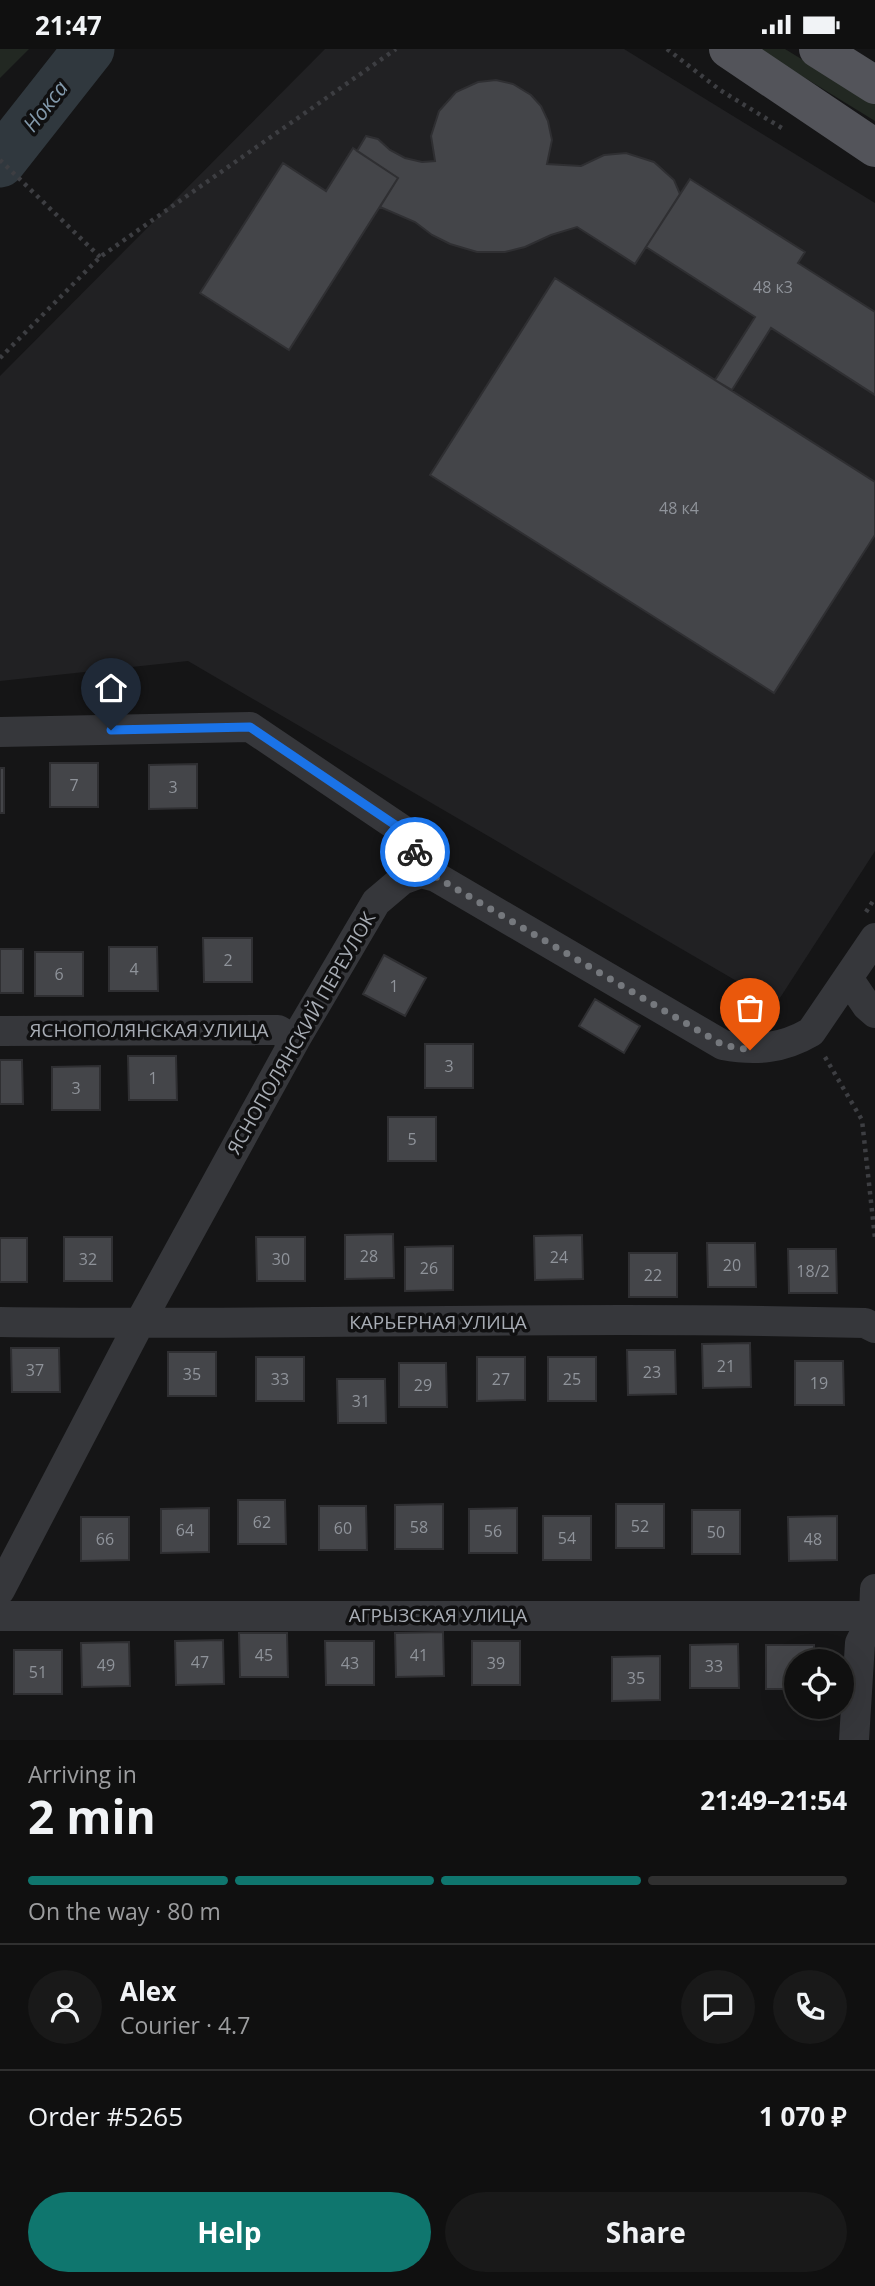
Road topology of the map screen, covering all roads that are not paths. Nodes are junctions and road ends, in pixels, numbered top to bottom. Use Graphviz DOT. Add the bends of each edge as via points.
graph roads {
  1 [pos="728,49"];
  2 [pos="826,51"];
  3 [pos="875,85"];
  4 [pos="875,148"];
  5 [pos="0,732"];
  6 [pos="421,873"];
  7 [pos="868,929"];
  8 [pos="848,978"];
  9 [pos="875,1013"];
  10 [pos="0,1031"];
  11 [pos="295,1039"];
  12 [pos="0,1322"];
  13 [pos="138,1324"];
  14 [pos="875,1328"];
  15 [pos="0,1590"];
  16 [pos="875,1607"];
  17 [pos="0,1615"];
  18 [pos="854,1740"];
  1 -- 4 [label="main road"];
  2 -- 3 [label="main road"];
  5 -- 6 [label="street" via="250,727 410,835"];
  6 -- 8 [label="street" via="436,877 723,1045 750,1050 796,1041 811,1032"];
  6 -- 11 [label="street, ЯСНОПОЛЯНСКИЙ ПЕРЕУЛОК" via="402,880 376,902"];
  7 -- 8 [label="street"];
  8 -- 9 [label="street"];
  10 -- 11 [label="street, ЯСНОПОЛЯНСКАЯ УЛИЦА" via="278,1030"];
  11 -- 13 [label="street, ЯСНОПОЛЯНСКИЙ ПЕРЕУЛОК"];
  12 -- 13 [label="street, КАРЬЕРНАЯ УЛИЦА"];
  13 -- 14 [label="street, КАРЬЕРНАЯ УЛИЦА" via="760,1321 864,1323"];
  13 -- 15 [label="street, ЯСНОПОЛЯНСКИЙ ПЕРЕУЛОК"];
  16 -- 17 [label="street, АГРЫЗСКАЯ УЛИЦА"];
  16 -- 18 [label="street" via="860,1643"];
}
